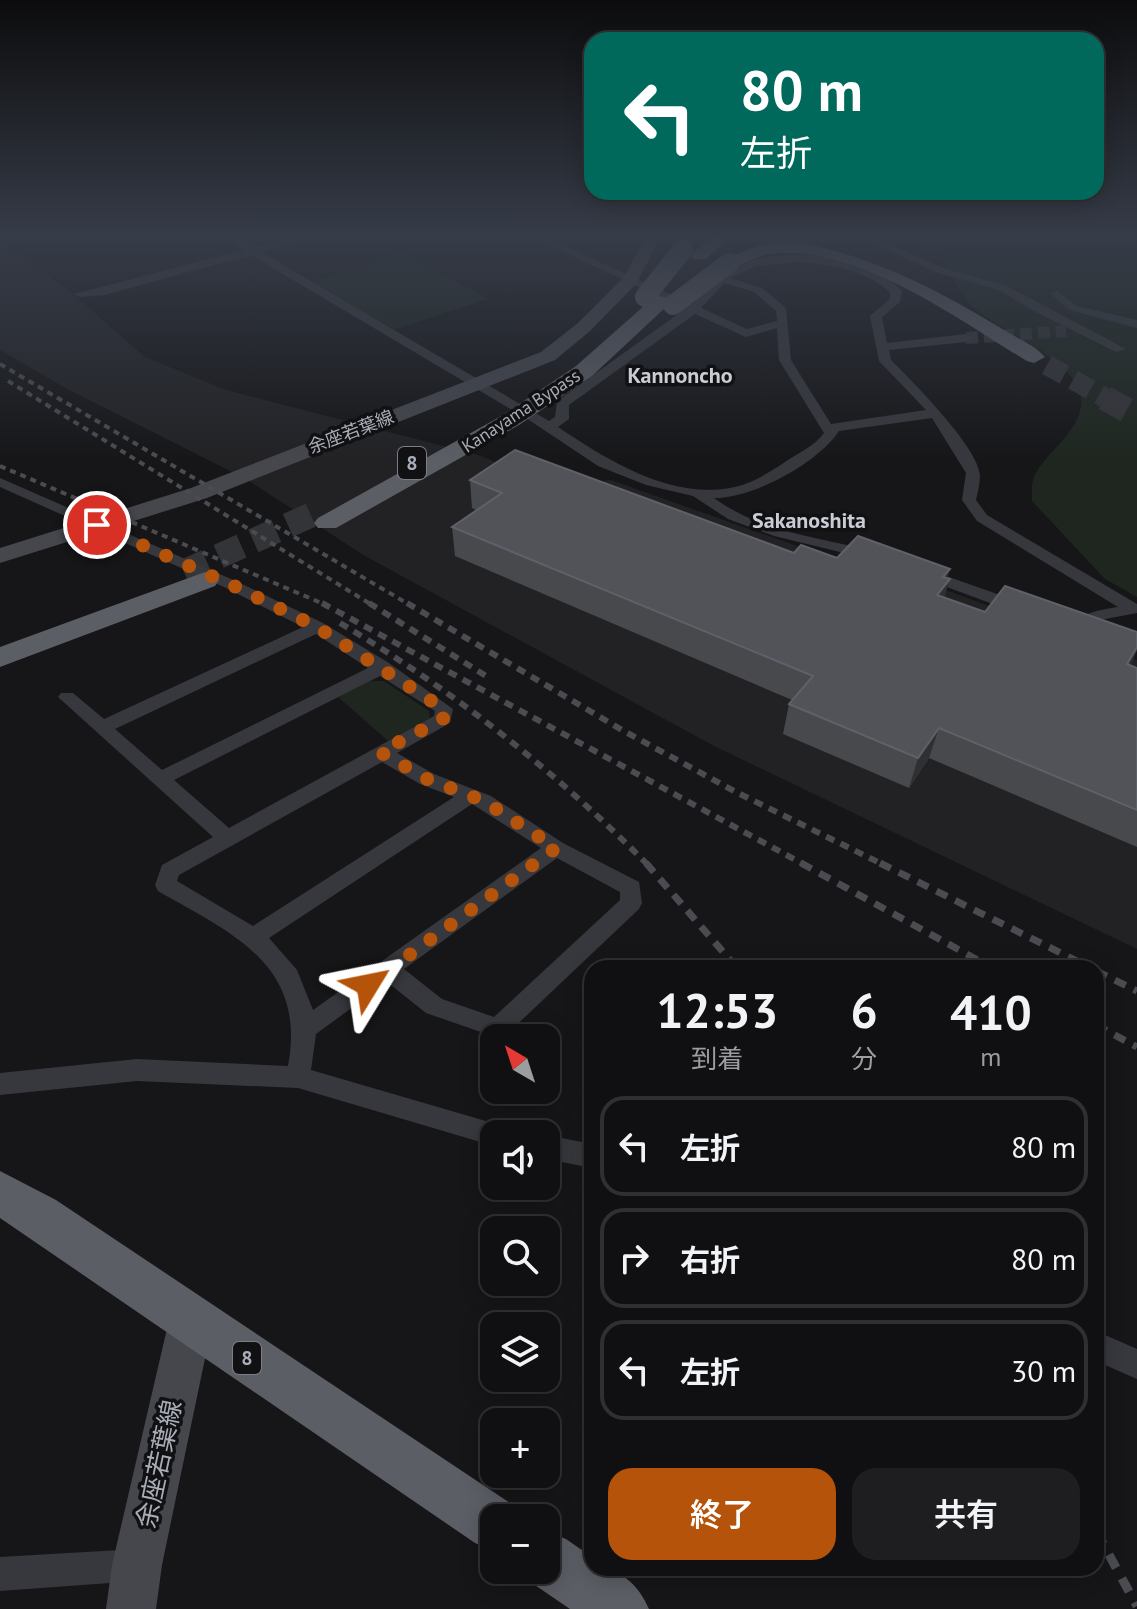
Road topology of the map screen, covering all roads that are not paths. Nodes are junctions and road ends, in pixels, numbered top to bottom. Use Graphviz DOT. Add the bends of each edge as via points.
graph roads {
  1 [pos="354,312"];
  2 [pos="597,312"];
  3 [pos="642,312"];
  4 [pos="645,312"];
  5 [pos="689,312"];
  6 [pos="706,312"];
  7 [pos="782,312"];
  8 [pos="881,312"];
  9 [pos="955,312"];
  10 [pos="967,312"];
  11 [pos="1045,312"];
  12 [pos="1089,312"];
  13 [pos="783,323"];
  14 [pos="1137,324"];
  15 [pos="1066,331"];
  16 [pos="1087,331"];
  17 [pos="1137,332"];
  18 [pos="966,338"];
  19 [pos="881,347"];
  20 [pos="1120,349"];
  21 [pos="475,384"];
  22 [pos="517,408"];
  23 [pos="936,413"];
  24 [pos="548,427"];
  25 [pos="827,429"];
  26 [pos="0,482"];
  27 [pos="698,493"];
  28 [pos="319,519"];
  29 [pos="97,525"];
  30 [pos="0,556"];
  31 [pos="887,560"];
  32 [pos="916,570"];
  33 [pos="1032,612"];
  34 [pos="317,627"];
  35 [pos="1100,636"];
  36 [pos="0,642"];
  37 [pos="0,658"];
  38 [pos="383,667"];
  39 [pos="67,697"];
  40 [pos="103,727"];
  41 [pos="380,752"];
  42 [pos="162,778"];
  43 [pos="470,796"];
  44 [pos="226,837"];
  45 [pos="556,848"];
  46 [pos="255,936"];
  47 [pos="389,970"];
  48 [pos="304,1029"];
  49 [pos="298,1077"];
  50 [pos="0,1084"];
  51 [pos="480,1130"];
  52 [pos="560,1150"];
  53 [pos="584,1154"];
  54 [pos="0,1193"];
  55 [pos="191,1320"];
  56 [pos="1104,1350"];
  57 [pos="1137,1364"];
  58 [pos="480,1515"];
  59 [pos="560,1568"];
  60 [pos="0,1574"];
  61 [pos="134,1587"];
  62 [pos="620,1609"];
  1 -- 21 [label="street"];
  2 -- 21 [label="main road, 余座若葉線" via="558,350"];
  3 -- 22 [label="highway, Kanayama Bypass / 8"];
  4 -- 22 [label="highway, Kanayama Bypass / 8" via="584,371"];
  5 -- 24 [label="street" via="562,404 562,419"];
  6 -- 13 [label="street" via="746,333"];
  7 -- 13 [label="street"];
  8 -- 19 [label="street" via="876,316"];
  9 -- 10 [label="highway" via="1040,361"];
  11 -- 16 [label="street"];
  12 -- 14 [label="street"];
  13 -- 25 [label="street" via="785,360"];
  15 -- 16 [label="street"];
  16 -- 17 [label="street"];
  16 -- 20 [label="street"];
  18 -- 19 [label="street"];
  19 -- 23 [label="street" via="885,361"];
  21 -- 22 [label="street"];
  21 -- 29 [label="main road, 余座若葉線" via="199,493"];
  22 -- 24 [label="street"];
  22 -- 28 [label="highway, Kanayama Bypass / 8" via="466,447"];
  23 -- 25 [label="street"];
  23 -- 35 [label="street" via="969,463 969,500 982,518 1133,609 1069,625"];
  24 -- 27 [label="street" via="604,463"];
  25 -- 27 [label="street" via="831,437 824,443 748,487"];
  26 -- 29 [label="street"];
  27 -- 31 [label="street" via="714,508 814,544"];
  29 -- 30 [label="main road, 余座若葉線"];
  29 -- 34 [label="street"];
  32 -- 33 [label="street"];
  34 -- 38 [label="street"];
  34 -- 40 [label="street"];
  36 -- 37 [label="highway" via="194,576"];
  38 -- 41 [label="street" via="444,709 443,719"];
  38 -- 42 [label="street"];
  39 -- 40 [label="street"];
  40 -- 42 [label="street"];
  41 -- 43 [label="street"];
  41 -- 44 [label="street"];
  42 -- 44 [label="street"];
  43 -- 45 [label="street"];
  43 -- 46 [label="street"];
  44 -- 46 [label="street" via="169,871 166,885"];
  45 -- 47 [label="street"];
  45 -- 47 [label="street" via="631,888 631,903 498,1028 434,1006"];
  46 -- 48 [label="street" via="286,967"];
  47 -- 48 [label="street"];
  48 -- 49 [label="street"];
  49 -- 50 [label="street" via="137,1070"];
  49 -- 51 [label="street"];
  52 -- 53 [label="street"];
  54 -- 55 [label="highway, 8"];
  55 -- 58 [label="highway, 8"];
  55 -- 61 [label="main road, 余座若葉線"];
  56 -- 57 [label="street"];
  59 -- 62 [label="highway"];
  60 -- 61 [label="street"];
}
